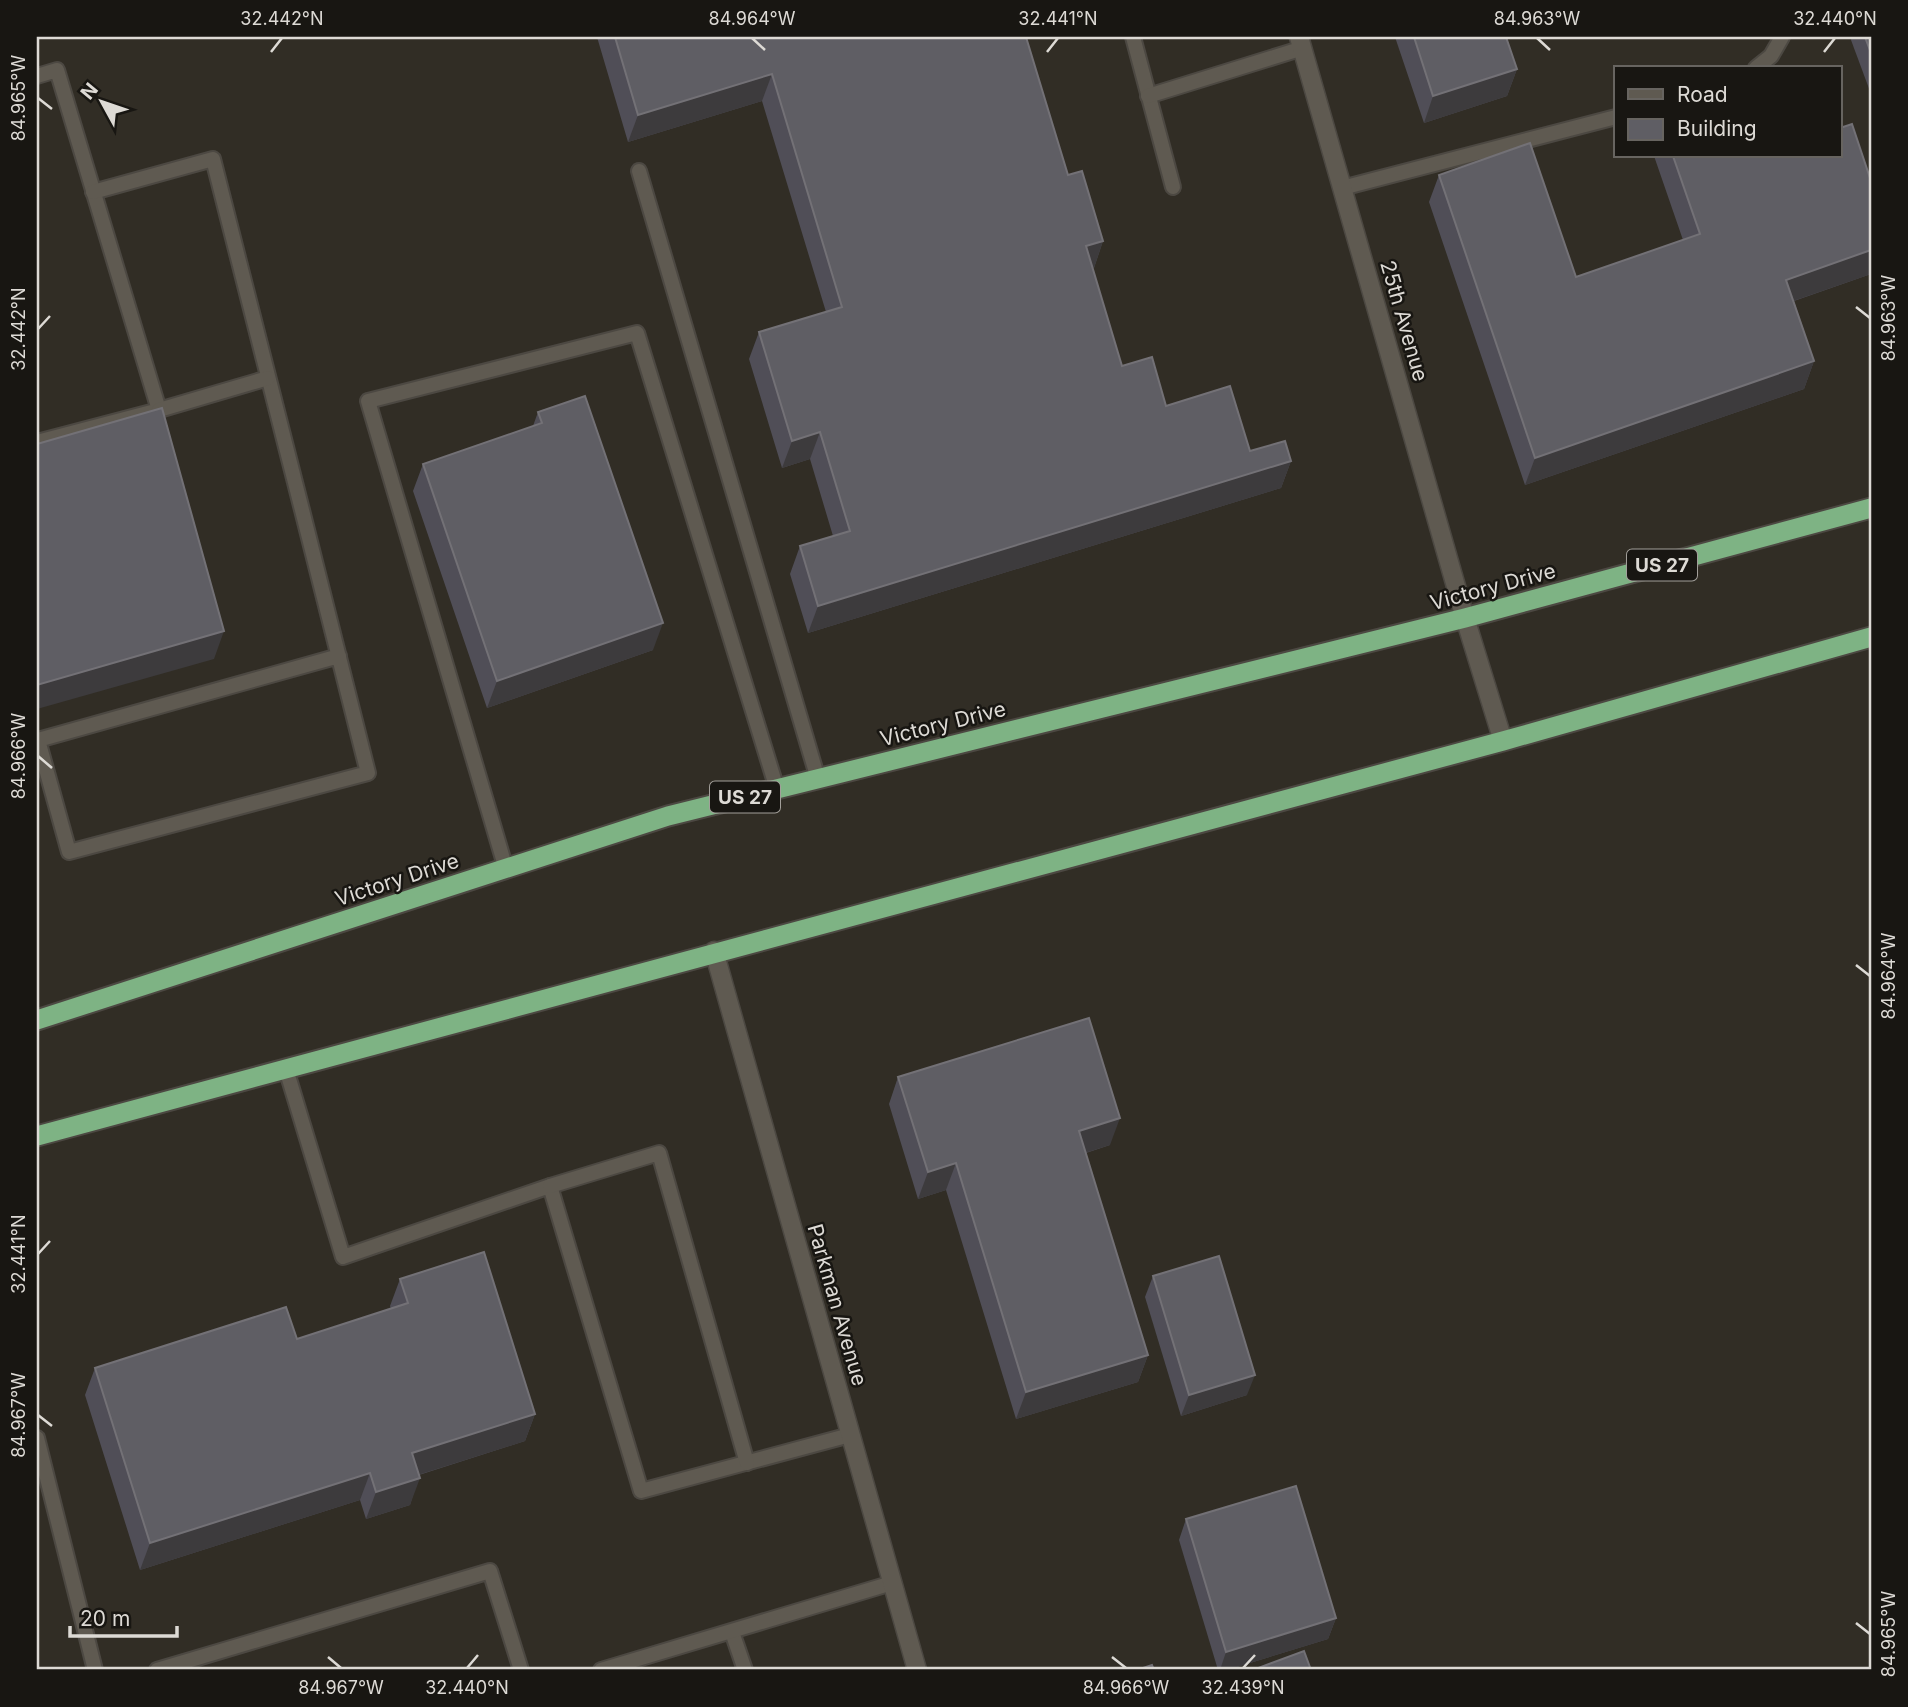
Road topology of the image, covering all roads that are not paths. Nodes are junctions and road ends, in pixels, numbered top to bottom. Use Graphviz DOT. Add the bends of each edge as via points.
graph roads {
  1 [pos="1133,37"];
  2 [pos="1782,37"];
  3 [pos="1301,43"];
  4 [pos="1758,66"];
  5 [pos="37,76"];
  6 [pos="1149,96"];
  7 [pos="1614,118"];
  8 [pos="639,171"];
  9 [pos="1173,187"];
  10 [pos="1342,188"];
  11 [pos="93,192"];
  12 [pos="268,378"];
  13 [pos="159,410"];
  14 [pos="38,438"];
  15 [pos="1871,508"];
  16 [pos="1465,618"];
  17 [pos="1871,636"];
  18 [pos="339,656"];
  19 [pos="1503,741"];
  20 [pos="818,779"];
  21 [pos="777,789"];
  22 [pos="506,869"];
  23 [pos="714,951"];
  24 [pos="37,1020"];
  25 [pos="286,1069"];
  26 [pos="37,1136"];
  27 [pos="550,1186"];
  28 [pos="850,1435"];
  29 [pos="37,1438"];
  30 [pos="747,1463"];
  31 [pos="892,1583"];
  32 [pos="732,1632"];
  33 [pos="95,1670"];
  34 [pos="158,1670"];
  35 [pos="521,1670"];
  36 [pos="601,1670"];
  37 [pos="745,1670"];
  38 [pos="917,1670"];
  1 -- 6 [label="lane"];
  2 -- 4 [label="lane"];
  3 -- 6 [label="lane"];
  3 -- 10 [label="street, 25th Avenue"];
  5 -- 11 [label="lane" via="57,71"];
  6 -- 9 [label="lane"];
  7 -- 10 [label="lane"];
  8 -- 20 [label="lane"];
  10 -- 16 [label="street, 25th Avenue"];
  11 -- 12 [label="lane" via="213,159"];
  11 -- 13 [label="lane"];
  12 -- 13 [label="lane"];
  12 -- 18 [label="lane"];
  13 -- 14 [label="lane"];
  15 -- 16 [label="highway, Victory Drive / US 27"];
  16 -- 19 [label="street, 25th Avenue"];
  16 -- 20 [label="highway, Victory Drive / US 27"];
  17 -- 19 [label="highway"];
  18 -- 18 [label="lane" via="368,774 69,852 38,740"];
  19 -- 23 [label="highway"];
  20 -- 21 [label="highway, Victory Drive / US 27"];
  21 -- 22 [label="highway, Victory Drive / US 27" via="668,816"];
  21 -- 22 [label="lane" via="637,333 368,401"];
  22 -- 24 [label="highway, Victory Drive / US 27"];
  23 -- 25 [label="highway"];
  23 -- 28 [label="street, Parkman Avenue"];
  25 -- 26 [label="highway"];
  25 -- 27 [label="lane" via="343,1257"];
  27 -- 30 [label="lane" via="641,1491"];
  27 -- 30 [label="lane" via="659,1153"];
  28 -- 30 [label="lane"];
  28 -- 31 [label="street, Parkman Avenue"];
  29 -- 33 [label="lane"];
  31 -- 32 [label="lane"];
  31 -- 38 [label="street, Parkman Avenue"];
  32 -- 36 [label="lane"];
  32 -- 37 [label="lane"];
  34 -- 35 [label="lane" via="490,1571"];
}
